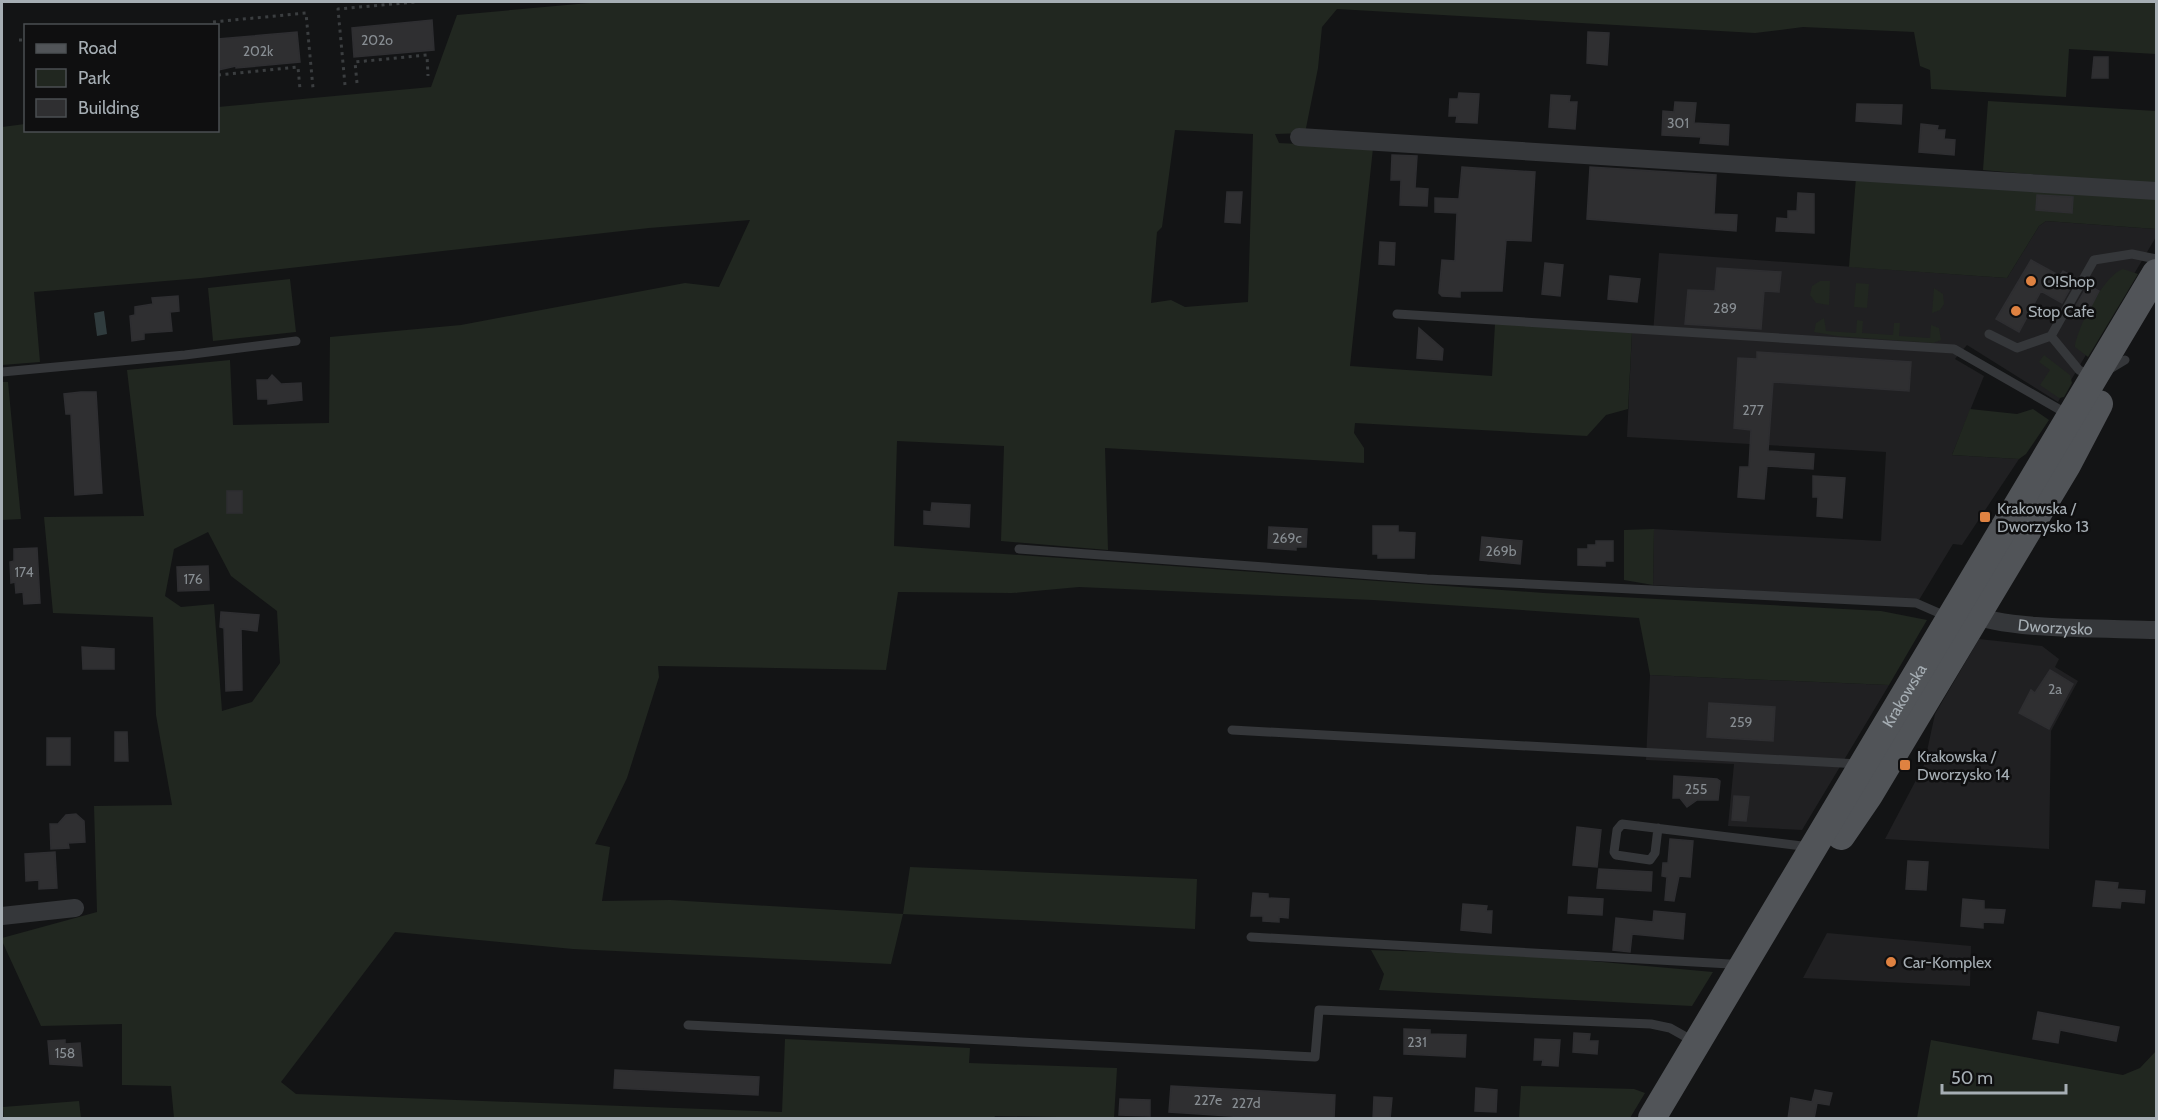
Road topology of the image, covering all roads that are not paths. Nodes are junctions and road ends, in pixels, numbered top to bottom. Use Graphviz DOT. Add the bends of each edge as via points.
graph roads {
  1 [pos="1299,137"];
  2 [pos="2157,191"];
  3 [pos="2157,259"];
  4 [pos="2157,273"];
  5 [pos="2157,307"];
  6 [pos="1397,314"];
  7 [pos="1989,334"];
  8 [pos="2051,336"];
  9 [pos="296,341"];
  10 [pos="2125,360"];
  11 [pos="2,372"];
  12 [pos="2093,378"];
  13 [pos="2071,416"];
  14 [pos="1019,549"];
  15 [pos="1961,613"];
  16 [pos="2157,630"];
  17 [pos="1232,730"];
  18 [pos="1863,764"];
  19 [pos="1658,828"];
  20 [pos="1813,848"];
  21 [pos="75,908"];
  22 [pos="2,916"];
  23 [pos="1251,936"];
  24 [pos="1741,969"];
  25 [pos="688,1025"];
  26 [pos="1697,1043"];
  27 [pos="1652,1119"];
  28 [pos="1672,1119"];
  1 -- 2 [label="street"];
  3 -- 8 [label="lane" via="2132,254 2094,260"];
  4 -- 12 [label="main road, Krakowska"];
  5 -- 10 [label="main road, Krakowska"];
  6 -- 13 [label="lane" via="1954,349"];
  7 -- 8 [label="lane" via="2017,348"];
  8 -- 12 [label="lane" via="2079,370"];
  9 -- 11 [label="lane"];
  10 -- 12 [label="lane"];
  10 -- 15 [label="main road, Krakowska" via="2067,465"];
  12 -- 13 [label="main road, Krakowska"];
  13 -- 15 [label="main road, Krakowska"];
  14 -- 15 [label="lane" via="1427,579 1917,603"];
  15 -- 16 [label="street, Dworzysko" via="2016,623"];
  15 -- 18 [label="main road, Krakowska"];
  15 -- 28 [label="main road, Krakowska" via="1869,795"];
  17 -- 18 [label="lane"];
  18 -- 20 [label="main road, Krakowska"];
  19 -- 19 [label="lane" via="1622,824 1617,830 1614,852 1650,860 1655,853"];
  19 -- 20 [label="lane"];
  20 -- 24 [label="main road, Krakowska"];
  21 -- 22 [label="street"];
  23 -- 24 [label="lane" via="1730,964"];
  24 -- 26 [label="main road, Krakowska"];
  25 -- 26 [label="lane" via="1315,1057 1319,1010 1651,1024 1670,1028"];
  26 -- 27 [label="main road, Krakowska"];
}
